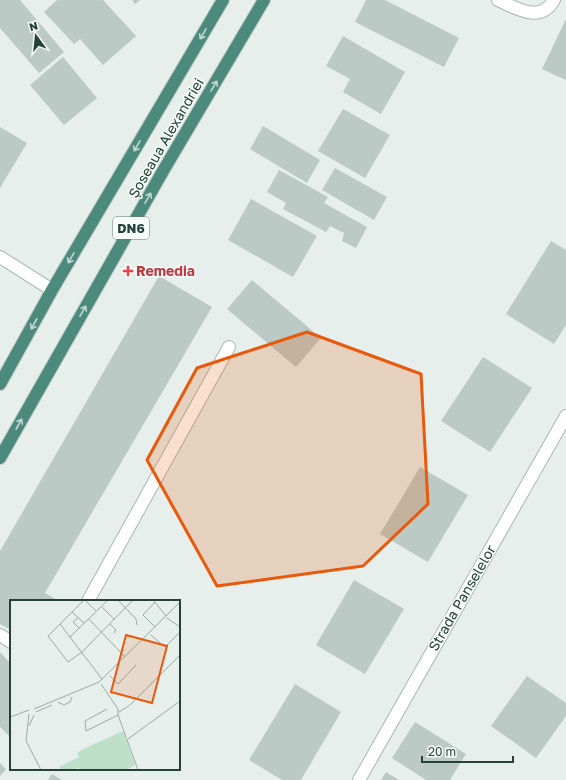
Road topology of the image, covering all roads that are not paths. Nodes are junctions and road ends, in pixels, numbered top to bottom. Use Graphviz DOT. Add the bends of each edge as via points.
graph roads {
  1 [pos="223,0"];
  2 [pos="264,0"];
  3 [pos="498,0"];
  4 [pos="554,0"];
  5 [pos="0,257"];
  6 [pos="52,290"];
  7 [pos="229,347"];
  8 [pos="0,384"];
  9 [pos="566,416"];
  10 [pos="0,458"];
  11 [pos="89,600"];
  12 [pos="0,635"];
  13 [pos="10,641"];
  14 [pos="359,780"];
  1 -- 6 [label="highway, Șoseaua Alexandriei / DN6, one-way"];
  10 -- 2 [label="highway, Șoseaua Alexandriei / DN6, one-way" via="163,171"];
  3 -- 4 [label="street" via="536,14 550,6"];
  5 -- 6 [label="street"];
  6 -- 8 [label="highway, Șoseaua Alexandriei / DN6, one-way"];
  7 -- 11 [label="street"];
  9 -- 14 [label="street, Strada Panselelor"];
  12 -- 13 [label="street"];
}
